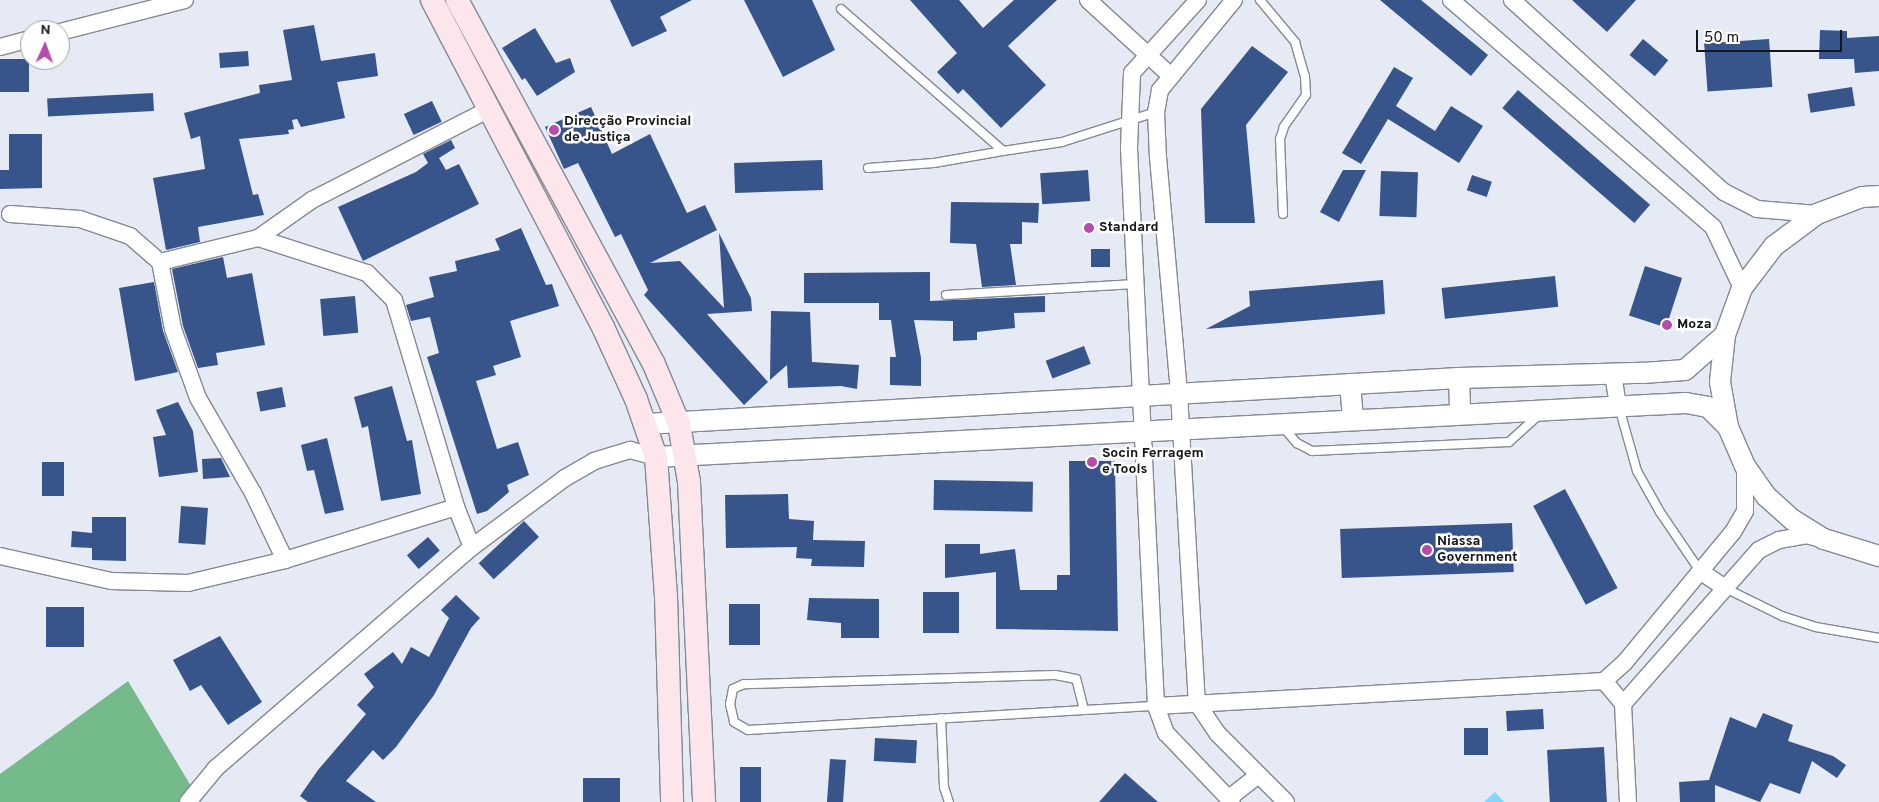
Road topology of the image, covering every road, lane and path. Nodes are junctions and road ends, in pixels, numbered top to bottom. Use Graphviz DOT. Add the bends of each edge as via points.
graph roads {
  1 [pos="185,0"];
  2 [pos="432,0"];
  3 [pos="456,0"];
  4 [pos="1088,0"];
  5 [pos="1198,0"];
  6 [pos="1234,0"];
  7 [pos="1260,0"];
  8 [pos="1451,0"];
  9 [pos="1512,0"];
  10 [pos="841,9"];
  11 [pos="70,29"];
  12 [pos="20,42"];
  13 [pos="0,47"];
  14 [pos="1147,54"];
  15 [pos="1171,76"];
  16 [pos="490,109"];
  17 [pos="1156,112"];
  18 [pos="1129,119"];
  19 [pos="1003,151"];
  20 [pos="868,168"];
  21 [pos="1879,196"];
  22 [pos="10,214"];
  23 [pos="1282,214"];
  24 [pos="1817,214"];
  25 [pos="258,238"];
  26 [pos="160,262"];
  27 [pos="1137,284"];
  28 [pos="1742,288"];
  29 [pos="946,294"];
  30 [pos="1725,335"];
  31 [pos="1613,374"];
  32 [pos="1459,378"];
  33 [pos="1350,384"];
  34 [pos="1179,393"];
  35 [pos="1144,394"];
  36 [pos="1618,406"];
  37 [pos="1544,410"];
  38 [pos="1460,414"];
  39 [pos="1353,419"];
  40 [pos="1279,423"];
  41 [pos="645,424"];
  42 [pos="679,424"];
  43 [pos="1728,427"];
  44 [pos="1180,428"];
  45 [pos="1144,430"];
  46 [pos="630,450"];
  47 [pos="685,454"];
  48 [pos="656,457"];
  49 [pos="1745,466"];
  50 [pos="456,507"];
  51 [pos="1824,539"];
  52 [pos="472,547"];
  53 [pos="0,556"];
  54 [pos="1879,556"];
  55 [pos="285,560"];
  56 [pos="1700,571"];
  57 [pos="1725,588"];
  58 [pos="1879,638"];
  59 [pos="698,672"];
  60 [pos="669,674"];
  61 [pos="1604,681"];
  62 [pos="1197,703"];
  63 [pos="1623,704"];
  64 [pos="1156,706"];
  65 [pos="1084,710"];
  66 [pos="940,718"];
  67 [pos="700,726"];
  68 [pos="670,729"];
  69 [pos="1258,775"];
  70 [pos="1231,800"];
  71 [pos="188,802"];
  72 [pos="672,802"];
  73 [pos="704,802"];
  74 [pos="949,802"];
  75 [pos="1286,802"];
  76 [pos="1628,802"];
  1 -- 11 [label="street"];
  2 -- 16 [label="main road"];
  3 -- 42 [label="main road" via="653,362"];
  4 -- 14 [label="street"];
  5 -- 14 [label="street"];
  6 -- 15 [label="street"];
  7 -- 23 [label="lane" via="1296,42 1305,76 1306,95 1284,127 1280,140"];
  8 -- 28 [label="street" via="1713,227"];
  9 -- 24 [label="street" via="1724,192 1757,209"];
  10 -- 19 [label="lane"];
  12 -- 13 [label="street"];
  14 -- 15 [label="street"];
  14 -- 18 [label="street" via="1132,73"];
  15 -- 17 [label="street" via="1160,90"];
  16 -- 25 [label="street" via="312,200"];
  16 -- 41 [label="main road" via="603,327"];
  17 -- 18 [label="lane"];
  17 -- 34 [label="street"];
  18 -- 19 [label="lane" via="1062,142"];
  18 -- 27 [label="street"];
  19 -- 20 [label="lane" via="934,163"];
  21 -- 24 [label="street" via="1862,197"];
  22 -- 26 [label="street" via="80,219 130,236"];
  24 -- 28 [label="street" via="1774,246"];
  25 -- 26 [label="street"];
  25 -- 50 [label="street" via="367,273 394,300"];
  26 -- 55 [label="street" via="173,329 198,398 253,492"];
  27 -- 29 [label="lane"];
  27 -- 35 [label="street"];
  28 -- 30 [label="street"];
  30 -- 31 [label="street" via="1684,370"];
  30 -- 43 [label="street" via="1720,382"];
  31 -- 32 [label="street"];
  31 -- 36 [label="street"];
  32 -- 33 [label="street"];
  32 -- 38 [label="street"];
  33 -- 34 [label="street"];
  33 -- 39 [label="street"];
  34 -- 35 [label="street"];
  34 -- 44 [label="street"];
  35 -- 42 [label="street"];
  35 -- 45 [label="street"];
  36 -- 37 [label="street"];
  36 -- 43 [label="street" via="1686,403 1708,407"];
  36 -- 56 [label="lane" via="1637,471"];
  37 -- 38 [label="street"];
  37 -- 40 [label="lane" via="1509,442 1312,452"];
  38 -- 39 [label="street"];
  39 -- 40 [label="street"];
  40 -- 44 [label="street"];
  41 -- 42 [label="street"];
  41 -- 46 [label="street"];
  41 -- 48 [label="main road"];
  42 -- 47 [label="main road"];
  43 -- 49 [label="street"];
  44 -- 45 [label="street"];
  44 -- 62 [label="street"];
  45 -- 47 [label="street"];
  45 -- 64 [label="street"];
  46 -- 48 [label="street"];
  46 -- 52 [label="street" via="594,461 565,478"];
  47 -- 48 [label="street"];
  47 -- 59 [label="main road"];
  48 -- 60 [label="main road"];
  49 -- 51 [label="street" via="1766,496 1793,520"];
  49 -- 56 [label="street" via="1745,511 1733,532"];
  50 -- 52 [label="street"];
  50 -- 55 [label="street"];
  51 -- 54 [label="street"];
  51 -- 57 [label="street" via="1806,535 1779,540 1759,550"];
  52 -- 71 [label="street" via="216,768"];
  53 -- 55 [label="street" via="112,582 188,584"];
  56 -- 57 [label="street"];
  56 -- 61 [label="street" via="1625,662"];
  57 -- 58 [label="lane" via="1782,616 1816,628"];
  57 -- 63 [label="street"];
  59 -- 60 [label="main road"];
  59 -- 67 [label="main road"];
  60 -- 68 [label="main road"];
  61 -- 62 [label="street"];
  61 -- 63 [label="street"];
  62 -- 64 [label="street"];
  62 -- 69 [label="street" via="1218,734"];
  63 -- 76 [label="street"];
  64 -- 65 [label="lane"];
  64 -- 70 [label="street" via="1166,733"];
  65 -- 66 [label="lane"];
  65 -- 66 [label="lane" via="1076,679 1055,675 744,684 733,689 730,704 734,722 748,730"];
  66 -- 74 [label="lane" via="942,772"];
  67 -- 68 [label="main road"];
  67 -- 73 [label="main road"];
  68 -- 72 [label="main road"];
  69 -- 70 [label="street"];
  69 -- 75 [label="street"];
}
